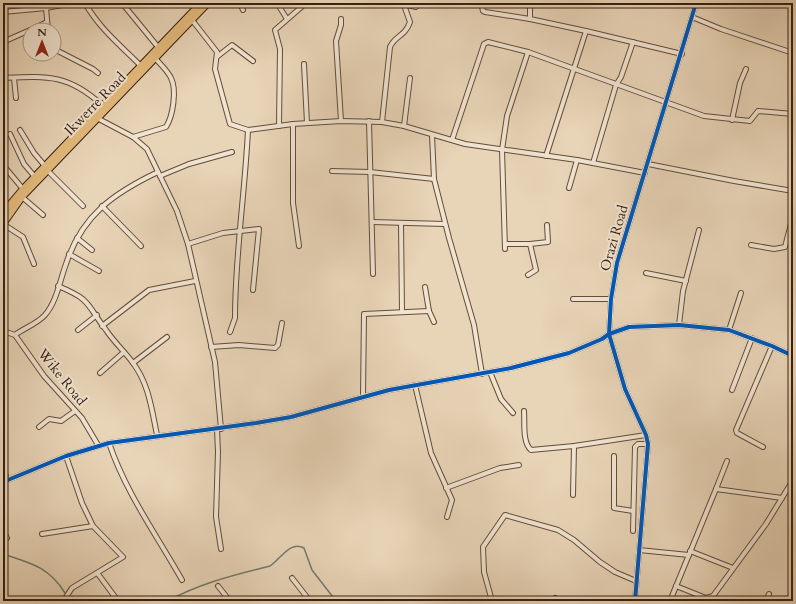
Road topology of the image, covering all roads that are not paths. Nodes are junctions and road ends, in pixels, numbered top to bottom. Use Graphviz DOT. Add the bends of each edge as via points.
graph roads {
  1 [pos="73,3"];
  2 [pos="85,3"];
  3 [pos="122,3"];
  4 [pos="240,3"];
  5 [pos="277,3"];
  6 [pos="306,3"];
  7 [pos="399,3"];
  8 [pos="420,3"];
  9 [pos="481,3"];
  10 [pos="530,3"];
  11 [pos="696,3"];
  12 [pos="203,4"];
  13 [pos="404,4"];
  14 [pos="46,8"];
  15 [pos="243,10"];
  16 [pos="3,12"];
  17 [pos="692,18"];
  18 [pos="286,19"];
  19 [pos="341,19"];
  20 [pos="530,19"];
  21 [pos="192,20"];
  22 [pos="47,22"];
  23 [pos="586,31"];
  24 [pos="22,34"];
  25 [pos="3,42"];
  26 [pos="633,42"];
  27 [pos="158,47"];
  28 [pos="528,52"];
  29 [pos="62,53"];
  30 [pos="793,53"];
  31 [pos="682,54"];
  32 [pos="218,56"];
  33 [pos="155,58"];
  34 [pos="253,61"];
  35 [pos="304,64"];
  36 [pos="140,65"];
  37 [pos="574,69"];
  38 [pos="746,69"];
  39 [pos="98,73"];
  40 [pos="3,78"];
  41 [pos="14,78"];
  42 [pos="410,78"];
  43 [pos="616,85"];
  44 [pos="16,98"];
  45 [pos="666,103"];
  46 [pos="102,105"];
  47 [pos="793,114"];
  48 [pos="97,118"];
  49 [pos="732,120"];
  50 [pos="341,121"];
  51 [pos="369,121"];
  52 [pos="382,122"];
  53 [pos="307,123"];
  54 [pos="293,124"];
  55 [pos="279,126"];
  56 [pos="404,126"];
  57 [pos="20,130"];
  58 [pos="248,130"];
  59 [pos="10,134"];
  60 [pos="432,135"];
  61 [pos="133,137"];
  62 [pos="452,140"];
  63 [pos="502,150"];
  64 [pos="232,152"];
  65 [pos="546,156"];
  66 [pos="577,160"];
  67 [pos="594,163"];
  68 [pos="648,164"];
  69 [pos="3,166"];
  70 [pos="46,168"];
  71 [pos="332,171"];
  72 [pos="370,172"];
  73 [pos="645,173"];
  74 [pos="159,174"];
  75 [pos="35,177"];
  76 [pos="434,179"];
  77 [pos="569,188"];
  78 [pos="23,189"];
  79 [pos="793,191"];
  80 [pos="22,197"];
  81 [pos="83,206"];
  82 [pos="102,206"];
  83 [pos="3,213"];
  84 [pos="43,215"];
  85 [pos="793,216"];
  86 [pos="372,222"];
  87 [pos="401,223"];
  88 [pos="3,224"];
  89 [pos="445,224"];
  90 [pos="547,225"];
  91 [pos="240,230"];
  92 [pos="700,230"];
  93 [pos="77,238"];
  94 [pos="188,244"];
  95 [pos="530,244"];
  96 [pos="751,245"];
  97 [pos="141,246"];
  98 [pos="299,246"];
  99 [pos="92,250"];
  100 [pos="69,254"];
  101 [pos="34,264"];
  102 [pos="99,271"];
  103 [pos="646,273"];
  104 [pos="373,274"];
  105 [pos="528,275"];
  106 [pos="195,281"];
  107 [pos="686,281"];
  108 [pos="58,286"];
  109 [pos="425,287"];
  110 [pos="253,290"];
  111 [pos="741,293"];
  112 [pos="573,299"];
  113 [pos="611,299"];
  114 [pos="429,310"];
  115 [pos="402,312"];
  116 [pos="97,315"];
  117 [pos="434,322"];
  118 [pos="282,323"];
  119 [pos="679,325"];
  120 [pos="102,326"];
  121 [pos="78,330"];
  122 [pos="729,330"];
  123 [pos="3,332"];
  124 [pos="230,332"];
  125 [pos="609,334"];
  126 [pos="14,335"];
  127 [pos="167,337"];
  128 [pos="752,338"];
  129 [pos="772,346"];
  130 [pos="211,347"];
  131 [pos="124,352"];
  132 [pos="793,356"];
  133 [pos="133,363"];
  134 [pos="490,372"];
  135 [pos="100,373"];
  136 [pos="482,374"];
  137 [pos="415,385"];
  138 [pos="732,390"];
  139 [pos="363,396"];
  140 [pos="75,411"];
  141 [pos="524,411"];
  142 [pos="512,413"];
  143 [pos="39,427"];
  144 [pos="219,429"];
  145 [pos="157,435"];
  146 [pos="646,435"];
  147 [pos="108,443"];
  148 [pos="648,444"];
  149 [pos="98,445"];
  150 [pos="574,446"];
  151 [pos="763,447"];
  152 [pos="66,456"];
  153 [pos="614,456"];
  154 [pos="727,461"];
  155 [pos="519,465"];
  156 [pos="3,466"];
  157 [pos="793,480"];
  158 [pos="5,481"];
  159 [pos="446,488"];
  160 [pos="716,489"];
  161 [pos="573,495"];
  162 [pos="782,498"];
  163 [pos="634,512"];
  164 [pos="447,517"];
  165 [pos="93,526"];
  166 [pos="3,530"];
  167 [pos="633,531"];
  168 [pos="42,534"];
  169 [pos="7,538"];
  170 [pos="220,549"];
  171 [pos="639,550"];
  172 [pos="690,553"];
  173 [pos="733,568"];
  174 [pos="98,574"];
  175 [pos="292,578"];
  176 [pos="182,580"];
  177 [pos="636,581"];
  178 [pos="218,586"];
  179 [pos="676,586"];
  180 [pos="769,594"];
  181 [pos="67,601"];
  182 [pos="118,601"];
  183 [pos="230,601"];
  184 [pos="310,601"];
  185 [pos="492,601"];
  186 [pos="635,601"];
  187 [pos="670,601"];
  188 [pos="766,601"];
  1 -- 14 [label="street"];
  2 -- 36 [label="street" via="92,16 113,41"];
  3 -- 27 [label="street"];
  4 -- 15 [label="street"];
  5 -- 18 [label="street"];
  6 -- 18 [label="street"];
  7 -- 13 [label="street"];
  8 -- 13 [label="street" via="416,7"];
  9 -- 20 [label="street" via="486,12"];
  10 -- 20 [label="street"];
  11 -- 17 [label="street, Orazi Road"];
  12 -- 21 [label="main road, Ikwerre Road"];
  12 -- 27 [label="main road, Ikwerre Road"];
  13 -- 52 [label="street" via="410,22 405,33 392,42 390,47"];
  14 -- 16 [label="street"];
  14 -- 22 [label="street"];
  17 -- 30 [label="street"];
  17 -- 31 [label="street, Orazi Road"];
  18 -- 55 [label="street" via="275,30 280,49"];
  19 -- 50 [label="street" via="336,41"];
  20 -- 23 [label="street"];
  21 -- 32 [label="street" via="215,48"];
  21 -- 33 [label="main road, Ikwerre Road"];
  23 -- 26 [label="street"];
  23 -- 37 [label="street"];
  24 -- 25 [label="street"];
  26 -- 31 [label="street"];
  26 -- 43 [label="street"];
  27 -- 36 [label="main road, Ikwerre Road"];
  28 -- 37 [label="street"];
  28 -- 62 [label="street" via="492,42 484,44"];
  28 -- 63 [label="street" via="507,116"];
  29 -- 39 [label="street"];
  31 -- 45 [label="street, Orazi Road"];
  32 -- 34 [label="street" via="232,45"];
  32 -- 58 [label="street" via="215,69 227,119 233,126"];
  33 -- 48 [label="main road, Ikwerre Road"];
  33 -- 61 [label="street" via="172,80 170,118 166,127"];
  35 -- 53 [label="street"];
  36 -- 46 [label="main road, Ikwerre Road"];
  37 -- 43 [label="street"];
  37 -- 65 [label="street"];
  38 -- 49 [label="street" via="740,83"];
  40 -- 41 [label="street"];
  41 -- 44 [label="street"];
  41 -- 46 [label="street" via="46,78 71,83"];
  42 -- 56 [label="street"];
  43 -- 45 [label="street"];
  43 -- 67 [label="street"];
  45 -- 49 [label="street" via="704,116"];
  45 -- 68 [label="street, Orazi Road"];
  46 -- 70 [label="main road, Ikwerre Road"];
  47 -- 49 [label="street" via="758,111 750,121"];
  48 -- 61 [label="street"];
  48 -- 70 [label="main road, Ikwerre Road"];
  50 -- 51 [label="street"];
  50 -- 53 [label="street"];
  51 -- 52 [label="street"];
  51 -- 72 [label="street"];
  52 -- 56 [label="street"];
  53 -- 54 [label="street"];
  54 -- 55 [label="street"];
  54 -- 98 [label="street" via="293,203"];
  55 -- 58 [label="street"];
  56 -- 60 [label="street"];
  57 -- 70 [label="street"];
  58 -- 91 [label="street"];
  59 -- 75 [label="street" via="24,164"];
  60 -- 62 [label="street"];
  60 -- 76 [label="street"];
  61 -- 74 [label="street" via="147,149"];
  62 -- 63 [label="street"];
  63 -- 65 [label="street"];
  63 -- 95 [label="street" via="505,247"];
  64 -- 74 [label="street"];
  65 -- 66 [label="street"];
  66 -- 67 [label="street"];
  66 -- 77 [label="street"];
  67 -- 73 [label="street"];
  68 -- 73 [label="street, Orazi Road"];
  68 -- 79 [label="street"];
  69 -- 78 [label="street"];
  70 -- 75 [label="main road, Ikwerre Road"];
  70 -- 80 [label="main road, Ikwerre Road"];
  70 -- 81 [label="street"];
  71 -- 72 [label="street"];
  72 -- 76 [label="street"];
  72 -- 86 [label="street"];
  73 -- 113 [label="street, Orazi Road" via="617,263"];
  74 -- 82 [label="street" via="128,188"];
  74 -- 94 [label="street" via="177,211"];
  75 -- 78 [label="main road, Ikwerre Road"];
  76 -- 89 [label="street"];
  78 -- 83 [label="main road, Ikwerre Road"];
  80 -- 84 [label="street"];
  80 -- 88 [label="main road, Ikwerre Road"];
  82 -- 93 [label="street"];
  82 -- 97 [label="street"];
  85 -- 96 [label="street" via="785,247 774,249"];
  86 -- 87 [label="street"];
  86 -- 104 [label="street"];
  87 -- 89 [label="street"];
  87 -- 115 [label="street"];
  88 -- 101 [label="street" via="24,237"];
  89 -- 136 [label="street" via="474,325"];
  90 -- 95 [label="street" via="548,242"];
  91 -- 94 [label="street" via="210,236"];
  91 -- 110 [label="street" via="259,230"];
  91 -- 124 [label="street" via="235,318"];
  92 -- 107 [label="street"];
  93 -- 99 [label="street"];
  93 -- 100 [label="street"];
  94 -- 106 [label="street"];
  95 -- 105 [label="street" via="536,270"];
  100 -- 102 [label="street"];
  100 -- 108 [label="street"];
  103 -- 107 [label="street"];
  106 -- 120 [label="street" via="149,290"];
  106 -- 130 [label="street"];
  107 -- 119 [label="street"];
  108 -- 116 [label="street" via="82,296"];
  108 -- 126 [label="street" via="56,296 44,316"];
  109 -- 114 [label="street"];
  111 -- 122 [label="street"];
  112 -- 113 [label="street"];
  113 -- 125 [label="street, Orazi Road"];
  114 -- 115 [label="street"];
  114 -- 117 [label="street"];
  115 -- 139 [label="street" via="364,314"];
  116 -- 120 [label="street"];
  116 -- 121 [label="street"];
  118 -- 130 [label="street" via="278,345 275,348 239,345"];
  119 -- 122 [label="street"];
  119 -- 125 [label="street" via="630,327"];
  120 -- 131 [label="street"];
  122 -- 128 [label="street"];
  123 -- 126 [label="street"];
  125 -- 134 [label="street" via="569,353"];
  125 -- 146 [label="street, Orazi Road" via="625,389"];
  126 -- 140 [label="street, Wike Road" via="44,376"];
  127 -- 133 [label="street"];
  128 -- 129 [label="street"];
  128 -- 138 [label="street"];
  129 -- 132 [label="street"];
  129 -- 151 [label="street" via="736,430 737,433"];
  130 -- 144 [label="street" via="218,382"];
  131 -- 133 [label="street"];
  131 -- 135 [label="street"];
  133 -- 145 [label="street" via="147,391"];
  134 -- 136 [label="street"];
  134 -- 142 [label="street" via="501,399"];
  136 -- 137 [label="street"];
  137 -- 139 [label="street"];
  137 -- 159 [label="street" via="431,453"];
  139 -- 144 [label="street" via="291,417"];
  140 -- 143 [label="street" via="61,421 49,419"];
  140 -- 149 [label="street, Wike Road"];
  141 -- 150 [label="street" via="525,436 529,449"];
  144 -- 145 [label="street"];
  144 -- 170 [label="street" via="216,517"];
  145 -- 147 [label="street"];
  146 -- 148 [label="street, Orazi Road"];
  146 -- 150 [label="street"];
  147 -- 149 [label="street"];
  147 -- 176 [label="street" via="130,494"];
  148 -- 163 [label="street" via="638,444 635,447"];
  148 -- 171 [label="street, Orazi Road"];
  149 -- 152 [label="street"];
  150 -- 161 [label="street"];
  152 -- 158 [label="street"];
  152 -- 165 [label="street"];
  153 -- 163 [label="street" via="614,508"];
  154 -- 160 [label="street"];
  155 -- 159 [label="street" via="500,468"];
  156 -- 158 [label="street"];
  157 -- 162 [label="street"];
  159 -- 164 [label="street" via="452,500"];
  160 -- 162 [label="street"];
  160 -- 172 [label="street"];
  162 -- 173 [label="street"];
  163 -- 167 [label="street"];
  165 -- 168 [label="street"];
  165 -- 174 [label="street" via="123,557"];
  166 -- 169 [label="street"];
  171 -- 172 [label="street"];
  171 -- 177 [label="street, Orazi Road"];
  172 -- 173 [label="street"];
  172 -- 179 [label="street"];
  173 -- 179 [label="street" via="716,592 709,597"];
  174 -- 181 [label="street" via="72,588 66,597"];
  174 -- 182 [label="street"];
  175 -- 184 [label="street"];
  177 -- 185 [label="street" via="610,569 558,530 505,515 483,547 484,572"];
  177 -- 186 [label="street, Orazi Road"];
  178 -- 183 [label="street"];
  179 -- 187 [label="street"];
  180 -- 188 [label="street"];
}
